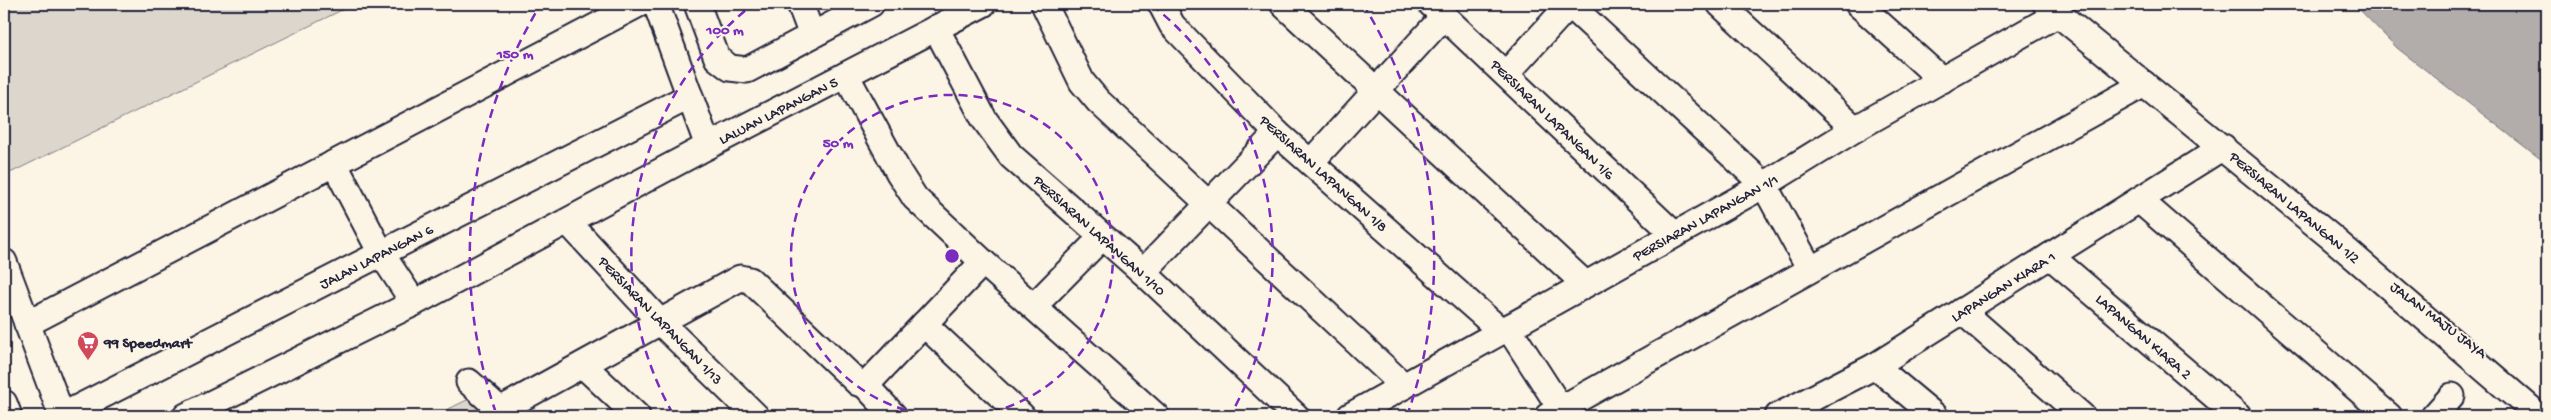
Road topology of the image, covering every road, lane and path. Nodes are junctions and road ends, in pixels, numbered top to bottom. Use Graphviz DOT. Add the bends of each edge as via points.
graph roads {
  1 [pos="638,4"];
  2 [pos="656,4"];
  3 [pos="697,4"];
  4 [pos="800,4"];
  5 [pos="871,4"];
  6 [pos="983,4"];
  7 [pos="1044,4"];
  8 [pos="1161,4"];
  9 [pos="1283,4"];
  10 [pos="1569,4"];
  11 [pos="1720,4"];
  12 [pos="1858,4"];
  13 [pos="2052,9"];
  14 [pos="1438,10"];
  15 [pos="936,28"];
  16 [pos="812,35"];
  17 [pos="1506,74"];
  18 [pos="846,75"];
  19 [pos="1942,80"];
  20 [pos="2144,84"];
  21 [pos="1376,90"];
  22 [pos="690,96"];
  23 [pos="1855,129"];
  24 [pos="1277,133"];
  25 [pos="708,146"];
  26 [pos="2223,148"];
  27 [pos="1311,162"];
  28 [pos="334,163"];
  29 [pos="1764,185"];
  30 [pos="2139,200"];
  31 [pos="1208,204"];
  32 [pos="568,222"];
  33 [pos="1674,234"];
  34 [pos="1102,237"];
  35 [pos="2331,237"];
  36 [pos="382,253"];
  37 [pos="2050,256"];
  38 [pos="4,262"];
  39 [pos="983,262"];
  40 [pos="1810,269"];
  41 [pos="1143,272"];
  42 [pos="1585,284"];
  43 [pos="414,303"];
  44 [pos="1034,306"];
  45 [pos="1962,311"];
  46 [pos="660,322"];
  47 [pos="27,324"];
  48 [pos="924,324"];
  49 [pos="1505,329"];
  50 [pos="583,365"];
  51 [pos="1875,366"];
  52 [pos="469,382"];
  53 [pos="864,384"];
  54 [pos="1404,386"];
  55 [pos="2452,396"];
  56 [pos="2547,401"];
  57 [pos="4,403"];
  58 [pos="504,413"];
  59 [pos="1554,413"];
  60 [pos="1016,415"];
  61 [pos="9,416"];
  62 [pos="62,416"];
  63 [pos="186,416"];
  64 [pos="637,416"];
  65 [pos="756,416"];
  66 [pos="894,416"];
  67 [pos="1156,416"];
  68 [pos="1296,416"];
  69 [pos="1350,416"];
  70 [pos="1781,416"];
  71 [pos="1935,416"];
  72 [pos="2082,416"];
  73 [pos="2238,416"];
  74 [pos="2389,416"];
  75 [pos="2434,416"];
  76 [pos="2539,416"];
  1 -- 28 [label="street"];
  2 -- 22 [label="street, LALUAN LAPANGAN 5"];
  3 -- 16 [label="street" via="717,58 730,68 747,70"];
  4 -- 16 [label="street"];
  5 -- 16 [label="street"];
  6 -- 15 [label="street, LALUAN LAPANGAN 5"];
  7 -- 31 [label="street" via="1082,82 1098,101"];
  8 -- 24 [label="street, PERSIARAN LAPANGAN 1/8" via="1172,25"];
  9 -- 21 [label="street"];
  10 -- 17 [label="street"];
  10 -- 29 [label="street"];
  11 -- 23 [label="street"];
  12 -- 19 [label="street"];
  13 -- 19 [label="street, PERSIARAN LAPANGAN 1/1"];
  13 -- 20 [label="street, PERSIARAN LAPANGAN 1/2"];
  14 -- 17 [label="street, PERSIARAN LAPANGAN 1/6"];
  14 -- 21 [label="street"];
  15 -- 18 [label="street, LALUAN LAPANGAN 5"];
  15 -- 34 [label="street, PERSIARAN LAPANGAN 1/10" via="984,119 1011,156"];
  17 -- 33 [label="street, PERSIARAN LAPANGAN 1/6"];
  18 -- 25 [label="street, LALUAN LAPANGAN 5"];
  18 -- 39 [label="street" via="916,198"];
  19 -- 23 [label="street, PERSIARAN LAPANGAN 1/1"];
  20 -- 26 [label="street, PERSIARAN LAPANGAN 1/2"];
  20 -- 40 [label="street"];
  21 -- 27 [label="street"];
  21 -- 42 [label="street"];
  22 -- 25 [label="street, LALUAN LAPANGAN 5"];
  22 -- 36 [label="street, JALAN LAPANGAN 6"];
  23 -- 29 [label="street, PERSIARAN LAPANGAN 1/1"];
  24 -- 27 [label="street, PERSIARAN LAPANGAN 1/8"];
  24 -- 31 [label="street"];
  25 -- 32 [label="street"];
  26 -- 30 [label="street, LAPANGAN KIARA 1"];
  26 -- 35 [label="street, PERSIARAN LAPANGAN 1/2"];
  27 -- 49 [label="street, PERSIARAN LAPANGAN 1/8"];
  28 -- 36 [label="street"];
  28 -- 47 [label="street"];
  29 -- 33 [label="street, PERSIARAN LAPANGAN 1/1"];
  29 -- 40 [label="street"];
  30 -- 37 [label="street, LAPANGAN KIARA 1"];
  30 -- 74 [label="street"];
  31 -- 41 [label="street"];
  31 -- 54 [label="street"];
  32 -- 43 [label="street"];
  32 -- 46 [label="street, PERSIARAN LAPANGAN 1/13"];
  33 -- 42 [label="street, PERSIARAN LAPANGAN 1/1"];
  34 -- 41 [label="street, PERSIARAN LAPANGAN 1/10"];
  34 -- 44 [label="street"];
  35 -- 56 [label="street, JALAN MAJU JAYA"];
  35 -- 76 [label="street, PERSIARAN LAPANGAN 1/2"];
  36 -- 43 [label="street"];
  36 -- 62 [label="street, JALAN LAPANGAN 6"];
  37 -- 45 [label="street, LAPANGAN KIARA 1"];
  37 -- 73 [label="street, LAPANGAN KIARA 2"];
  38 -- 47 [label="street"];
  39 -- 44 [label="street"];
  39 -- 48 [label="street"];
  40 -- 59 [label="street"];
  41 -- 68 [label="street, PERSIARAN LAPANGAN 1/10"];
  42 -- 49 [label="street, PERSIARAN LAPANGAN 1/1"];
  43 -- 63 [label="street"];
  44 -- 67 [label="street"];
  45 -- 51 [label="street, LAPANGAN KIARA 1"];
  45 -- 72 [label="street"];
  46 -- 50 [label="street"];
  46 -- 53 [label="street" via="740,278 750,280 858,383"];
  46 -- 65 [label="street, PERSIARAN LAPANGAN 1/13"];
  47 -- 62 [label="street"];
  48 -- 53 [label="street"];
  48 -- 60 [label="street"];
  49 -- 54 [label="street, PERSIARAN LAPANGAN 1/1"];
  49 -- 59 [label="street, PERSIARAN LAPANGAN 1/8"];
  50 -- 58 [label="street"];
  50 -- 64 [label="street"];
  51 -- 70 [label="street, LAPANGAN KIARA 1"];
  51 -- 71 [label="street"];
  52 -- 58 [label="street"];
  53 -- 66 [label="street"];
  54 -- 69 [label="street, PERSIARAN LAPANGAN 1/1"];
  55 -- 75 [label="street"];
  57 -- 61 [label="street"];
}
